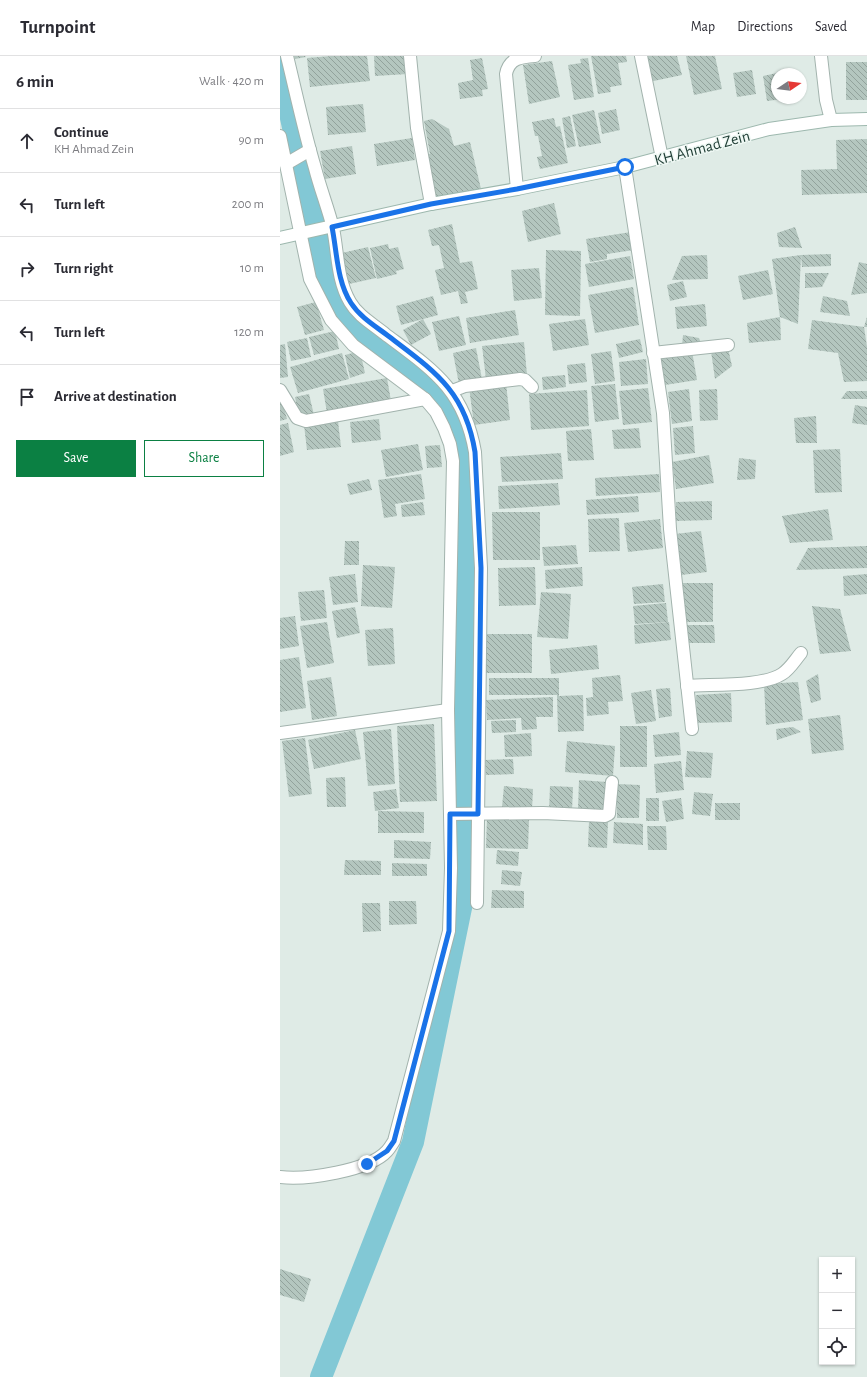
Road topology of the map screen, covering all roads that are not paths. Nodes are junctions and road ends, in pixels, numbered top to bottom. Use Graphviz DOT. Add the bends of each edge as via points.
graph roads {
  1 [pos="287,56"];
  2 [pos="410,56"];
  3 [pos="535,56"];
  4 [pos="641,56"];
  5 [pos="821,56"];
  6 [pos="867,119"];
  7 [pos="831,120"];
  8 [pos="280,136"];
  9 [pos="307,152"];
  10 [pos="662,158"];
  11 [pos="289,162"];
  12 [pos="625,167"];
  13 [pos="517,189"];
  14 [pos="431,204"];
  15 [pos="330,228"];
  16 [pos="306,233"];
  17 [pos="280,238"];
  18 [pos="728,345"];
  19 [pos="653,354"];
  20 [pos="532,387"];
  21 [pos="280,390"];
  22 [pos="452,391"];
  23 [pos="425,399"];
  24 [pos="801,653"];
  25 [pos="687,686"];
  26 [pos="448,710"];
  27 [pos="692,729"];
  28 [pos="280,732"];
  29 [pos="612,782"];
  30 [pos="452,814"];
  31 [pos="476,814"];
  32 [pos="477,903"];
  33 [pos="280,1177"];
  1 -- 9 [label="street"];
  2 -- 14 [label="street" via="417,128"];
  3 -- 13 [label="street" via="517,58 507,67 506,74"];
  4 -- 10 [label="street"];
  5 -- 7 [label="street"];
  6 -- 7 [label="street, KH Ahmad Zein"];
  7 -- 10 [label="street, KH Ahmad Zein" via="769,130"];
  8 -- 11 [label="street"];
  9 -- 11 [label="street"];
  9 -- 15 [label="street"];
  10 -- 12 [label="street, KH Ahmad Zein"];
  11 -- 16 [label="street"];
  12 -- 13 [label="street, KH Ahmad Zein"];
  12 -- 19 [label="street"];
  13 -- 14 [label="street, KH Ahmad Zein"];
  14 -- 15 [label="street, KH Ahmad Zein"];
  15 -- 16 [label="street, KH Ahmad Zein"];
  15 -- 22 [label="street" via="342,285 356,311 414,355"];
  16 -- 17 [label="street, KH Ahmad Zein"];
  16 -- 23 [label="street" via="310,279 331,320 353,345"];
  18 -- 19 [label="street"];
  19 -- 25 [label="street" via="663,413 670,529"];
  20 -- 22 [label="street" via="520,379 465,386"];
  21 -- 23 [label="street" via="297,418 306,421"];
  22 -- 31 [label="street" via="464,412 475,452 481,568"];
  23 -- 26 [label="street" via="436,412 444,428 453,461"];
  24 -- 25 [label="street" via="786,671 770,679"];
  25 -- 27 [label="street"];
  26 -- 28 [label="street"];
  26 -- 30 [label="street"];
  29 -- 31 [label="street" via="609,814 605,816"];
  30 -- 31 [label="street"];
  30 -- 33 [label="street" via="449,931 394,1141 387,1151 367,1164 308,1178"];
  31 -- 32 [label="street"];
}
